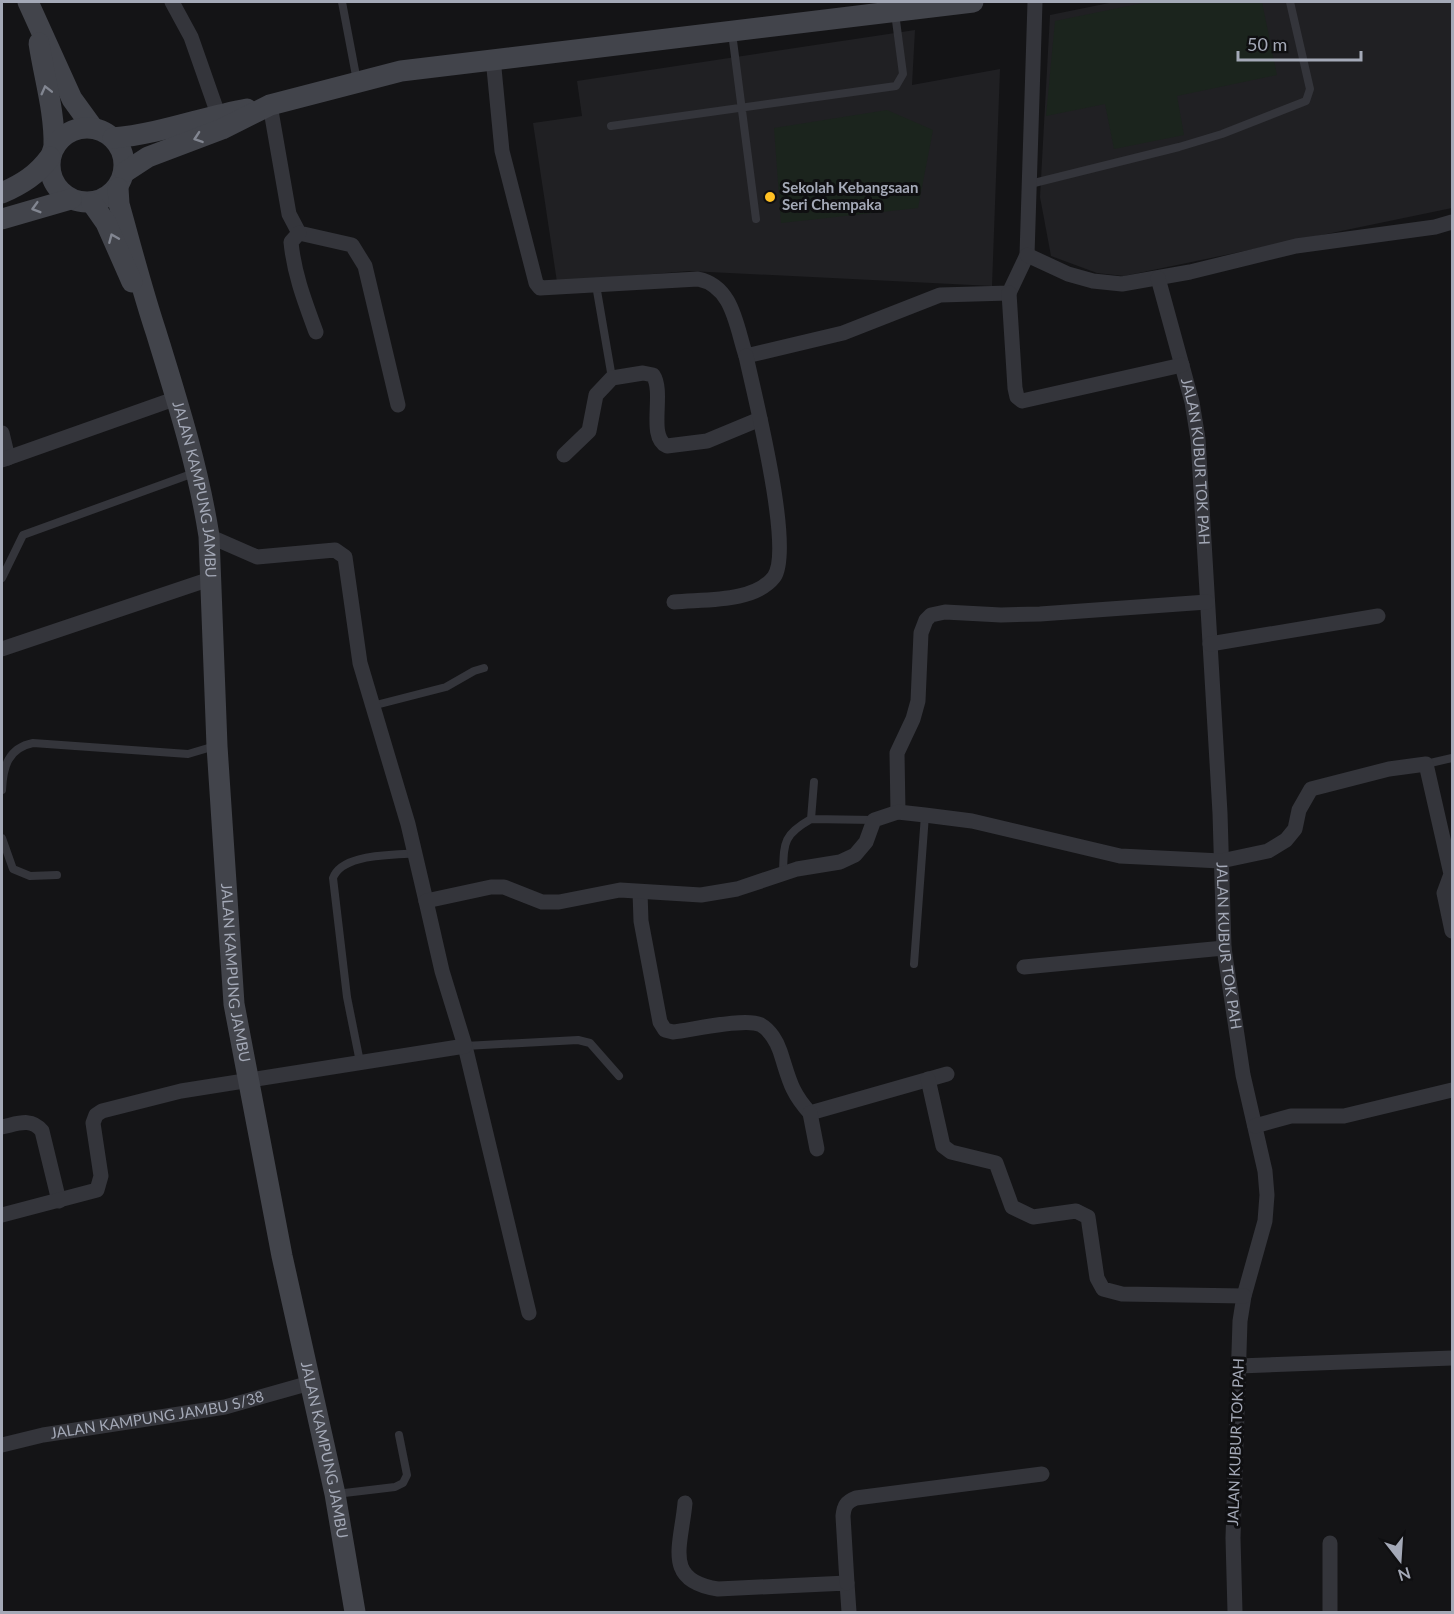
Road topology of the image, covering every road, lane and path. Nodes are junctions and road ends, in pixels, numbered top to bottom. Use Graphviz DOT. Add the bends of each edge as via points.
graph roads {
  1 [pos="28,2"];
  2 [pos="172,2"];
  3 [pos="342,2"];
  4 [pos="973,2"];
  5 [pos="1035,2"];
  6 [pos="1290,2"];
  7 [pos="895,11"];
  8 [pos="36,24"];
  9 [pos="732,31"];
  10 [pos="494,58"];
  11 [pos="357,81"];
  12 [pos="270,105"];
  13 [pos="741,106"];
  14 [pos="218,114"];
  15 [pos="611,126"];
  16 [pos="93,128"];
  17 [pos="114,138"];
  18 [pos="52,152"];
  19 [pos="121,180"];
  20 [pos="1030,184"];
  21 [pos="2,193"];
  22 [pos="71,199"];
  23 [pos="92,202"];
  24 [pos="2,219"];
  25 [pos="756,219"];
  26 [pos="1452,222"];
  27 [pos="299,233"];
  28 [pos="1027,255"];
  29 [pos="1158,278"];
  30 [pos="596,285"];
  31 [pos="1009,293"];
  32 [pos="155,330"];
  33 [pos="316,332"];
  34 [pos="746,356"];
  35 [pos="1182,365"];
  36 [pos="612,378"];
  37 [pos="177,398"];
  38 [pos="398,405"];
  39 [pos="760,419"];
  40 [pos="2,433"];
  41 [pos="564,455"];
  42 [pos="5,459"];
  43 [pos="198,471"];
  44 [pos="209,536"];
  45 [pos="2,578"];
  46 [pos="210,579"];
  47 [pos="674,602"];
  48 [pos="1207,602"];
  49 [pos="1378,616"];
  50 [pos="1210,644"];
  51 [pos="2,649"];
  52 [pos="484,668"];
  53 [pos="372,706"];
  54 [pos="217,746"];
  55 [pos="1452,758"];
  56 [pos="1426,764"];
  57 [pos="813,782"];
  58 [pos="2,790"];
  59 [pos="898,812"];
  60 [pos="925,815"];
  61 [pos="812,819"];
  62 [pos="874,820"];
  63 [pos="2,838"];
  64 [pos="415,853"];
  65 [pos="1221,861"];
  66 [pos="783,873"];
  67 [pos="57,875"];
  68 [pos="640,892"];
  69 [pos="426,901"];
  70 [pos="1452,931"];
  71 [pos="1224,948"];
  72 [pos="914,964"];
  73 [pos="1024,967"];
  74 [pos="465,1046"];
  75 [pos="360,1062"];
  76 [pos="947,1074"];
  77 [pos="619,1076"];
  78 [pos="928,1079"];
  79 [pos="249,1080"];
  80 [pos="1452,1090"];
  81 [pos="810,1113"];
  82 [pos="1255,1126"];
  83 [pos="2,1127"];
  84 [pos="817,1149"];
  85 [pos="59,1201"];
  86 [pos="2,1215"];
  87 [pos="1244,1296"];
  88 [pos="529,1313"];
  89 [pos="1452,1358"];
  90 [pos="1239,1366"];
  91 [pos="310,1383"];
  92 [pos="399,1435"];
  93 [pos="2,1444"];
  94 [pos="1042,1474"];
  95 [pos="335,1494"];
  96 [pos="685,1503"];
  97 [pos="1330,1543"];
  98 [pos="847,1583"];
  99 [pos="356,1612"];
  100 [pos="849,1612"];
  101 [pos="1235,1612"];
  102 [pos="1330,1612"];
  1 -- 8 [label="main road"];
  2 -- 14 [label="street" via="191,37"];
  3 -- 11 [label="lane"];
  4 -- 7 [label="main road"];
  5 -- 20 [label="street"];
  6 -- 20 [label="lane" via="1310,89 1306,101 1179,147"];
  7 -- 9 [label="main road"];
  7 -- 13 [label="lane" via="903,74 896,86"];
  8 -- 16 [label="main road" via="72,99"];
  18 -- 8 [label="main road, one-way" via="55,125"];
  9 -- 10 [label="main road"];
  9 -- 13 [label="lane"];
  10 -- 11 [label="main road"];
  10 -- 30 [label="street" via="502,151 537,283 546,290"];
  11 -- 12 [label="main road"];
  12 -- 14 [label="main road"];
  12 -- 19 [label="main road, one-way" via="222,129 148,157"];
  12 -- 27 [label="street" via="289,214"];
  13 -- 15 [label="lane"];
  13 -- 25 [label="lane"];
  14 -- 17 [label="main road" via="163,131"];
  16 -- 17 [label="main road"];
  16 -- 18 [label="main road" via="70,132"];
  17 -- 19 [label="main road" via="125,159"];
  18 -- 21 [label="main road" via="39,172"];
  18 -- 22 [label="main road" via="52,177"];
  19 -- 23 [label="main road" via="102,200"];
  19 -- 32 [label="main road, JALAN KAMPUNG JAMBU" via="119,204"];
  20 -- 28 [label="street"];
  22 -- 23 [label="main road"];
  22 -- 24 [label="main road, one-way"];
  32 -- 23 [label="main road, JALAN KAMPUNG JAMBU, one-way" via="106,223"];
  26 -- 29 [label="street" via="1435,228 1296,246"];
  27 -- 33 [label="street" via="291,242 294,267"];
  27 -- 38 [label="street" via="352,245 360,255"];
  28 -- 29 [label="street" via="1093,281 1122,284"];
  28 -- 31 [label="street"];
  29 -- 35 [label="street, JALAN KUBUR TOK PAH"];
  30 -- 34 [label="street" via="711,281 726,296"];
  30 -- 36 [label="lane"];
  31 -- 34 [label="street" via="940,295 843,333"];
  31 -- 35 [label="street" via="1015,388 1022,401"];
  32 -- 37 [label="main road, JALAN KAMPUNG JAMBU"];
  34 -- 39 [label="street"];
  35 -- 48 [label="street, JALAN KUBUR TOK PAH" via="1198,438"];
  36 -- 39 [label="street" via="653,375 657,384 658,435 667,446 707,441"];
  36 -- 41 [label="street" via="596,395 589,431"];
  37 -- 42 [label="street"];
  37 -- 43 [label="main road, JALAN KAMPUNG JAMBU"];
  39 -- 47 [label="street" via="779,518 779,563 775,576 744,594"];
  40 -- 42 [label="street"];
  43 -- 44 [label="main road, JALAN KAMPUNG JAMBU"];
  43 -- 45 [label="lane" via="23,535"];
  44 -- 46 [label="main road, JALAN KAMPUNG JAMBU"];
  44 -- 53 [label="street" via="257,557 341,552 348,562 360,663"];
  46 -- 51 [label="street"];
  46 -- 54 [label="main road, JALAN KAMPUNG JAMBU"];
  48 -- 50 [label="street, JALAN KUBUR TOK PAH"];
  48 -- 59 [label="street" via="1040,614 931,615 921,633 914,719 897,753"];
  49 -- 50 [label="street"];
  50 -- 65 [label="street, JALAN KUBUR TOK PAH"];
  52 -- 53 [label="lane" via="446,687"];
  53 -- 64 [label="street"];
  54 -- 58 [label="lane" via="188,754 33,742 20,746 11,755 3,771"];
  54 -- 79 [label="main road, JALAN KAMPUNG JAMBU" via="234,1004"];
  55 -- 56 [label="lane"];
  56 -- 65 [label="street" via="1311,789 1299,810 1295,829 1286,840 1268,851"];
  56 -- 70 [label="street" via="1451,874 1444,893"];
  57 -- 61 [label="lane"];
  59 -- 60 [label="street"];
  59 -- 62 [label="street"];
  60 -- 65 [label="street" via="972,821 1119,856"];
  60 -- 72 [label="lane"];
  61 -- 62 [label="lane"];
  61 -- 66 [label="lane" via="786,838"];
  62 -- 66 [label="street" via="866,842 855,855 840,862"];
  63 -- 67 [label="lane" via="13,869 30,876"];
  64 -- 69 [label="street"];
  64 -- 75 [label="lane" via="346,862 333,878 347,997"];
  65 -- 71 [label="street, JALAN KUBUR TOK PAH"];
  66 -- 68 [label="street" via="737,889 701,895"];
  68 -- 69 [label="street" via="620,890 542,902 504,887 491,887"];
  68 -- 81 [label="street" via="645,943 662,1026 674,1032 760,1024 779,1047 795,1096"];
  69 -- 74 [label="street" via="441,971"];
  71 -- 73 [label="street"];
  71 -- 82 [label="street, JALAN KUBUR TOK PAH" via="1239,1054"];
  74 -- 75 [label="street"];
  74 -- 77 [label="lane" via="578,1040 590,1043"];
  74 -- 88 [label="street"];
  75 -- 79 [label="street"];
  76 -- 78 [label="street"];
  78 -- 81 [label="street"];
  78 -- 87 [label="street" via="943,1146 951,1152 996,1163 1012,1207 1033,1217 1085,1213 1090,1221 1096,1278 1103,1289 1122,1294"];
  79 -- 85 [label="street" via="181,1091 102,1111 93,1123 101,1183 97,1190"];
  79 -- 91 [label="main road, JALAN KAMPUNG JAMBU"];
  80 -- 82 [label="street" via="1344,1116 1291,1116"];
  81 -- 84 [label="street"];
  82 -- 87 [label="street, JALAN KUBUR TOK PAH" via="1267,1195 1265,1221"];
  83 -- 85 [label="street" via="28,1121 42,1131"];
  85 -- 86 [label="street"];
  87 -- 90 [label="street, JALAN KUBUR TOK PAH"];
  89 -- 90 [label="street"];
  90 -- 101 [label="street, JALAN KUBUR TOK PAH" via="1233,1538"];
  91 -- 93 [label="street, JALAN KAMPUNG JAMBU S/38" via="225,1407"];
  91 -- 95 [label="main road, JALAN KAMPUNG JAMBU"];
  92 -- 95 [label="lane" via="407,1475 403,1483"];
  94 -- 98 [label="street" via="848,1501 843,1516"];
  95 -- 99 [label="main road, JALAN KAMPUNG JAMBU"];
  96 -- 98 [label="street" via="682,1573 698,1586 718,1589"];
  97 -- 102 [label="street"];
  98 -- 100 [label="street"];
}
